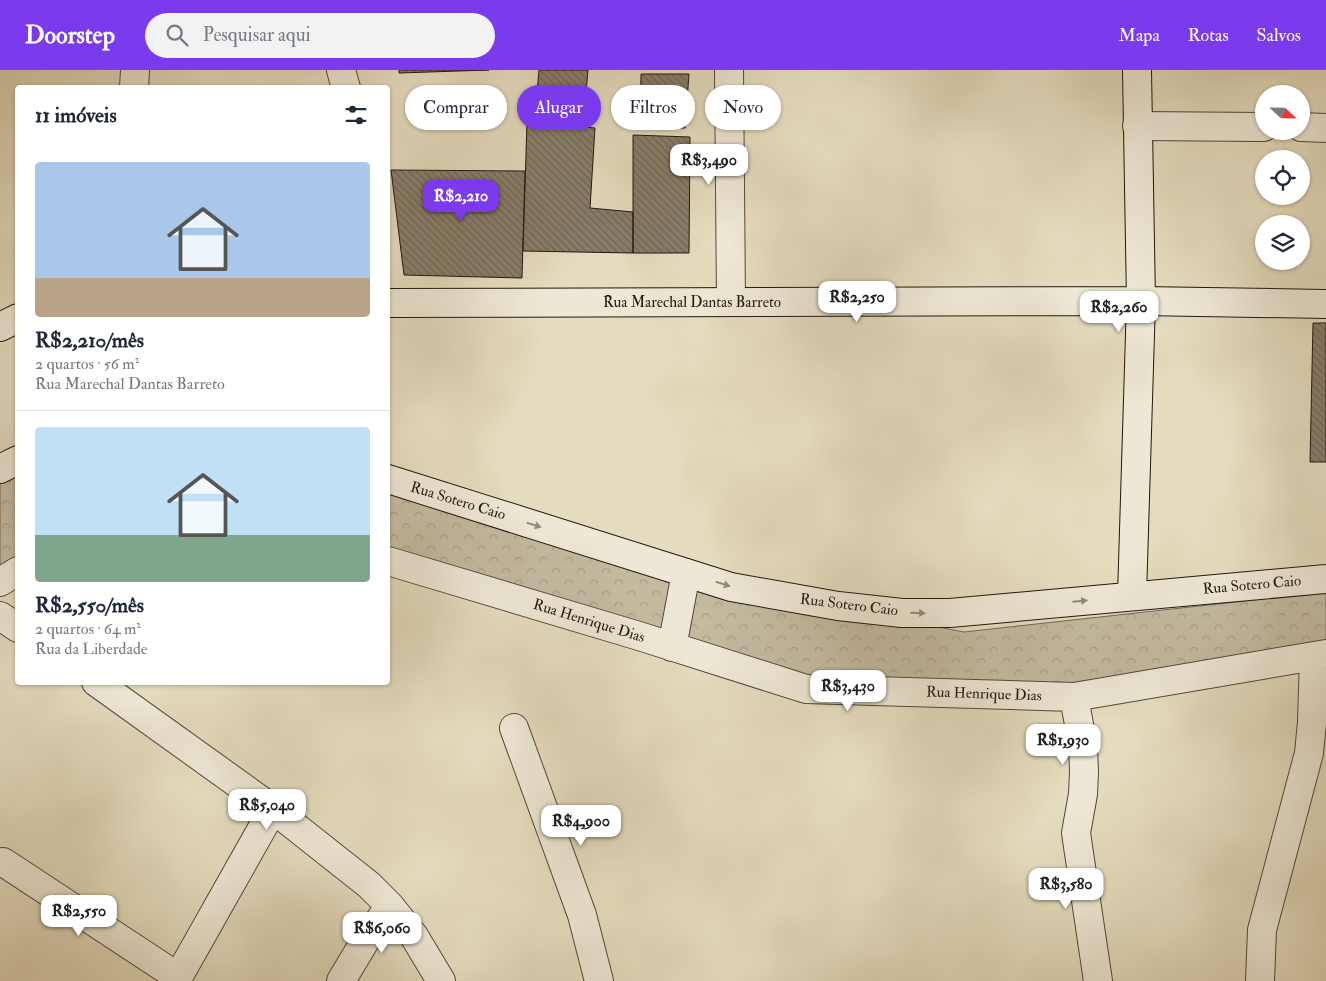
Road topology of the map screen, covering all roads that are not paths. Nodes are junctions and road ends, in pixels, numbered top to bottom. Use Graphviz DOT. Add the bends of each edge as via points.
graph roads {
  1 [pos="134,70"];
  2 [pos="341,70"];
  3 [pos="729,70"];
  4 [pos="1137,70"];
  5 [pos="134,85"];
  6 [pos="345,85"];
  7 [pos="1137,126"];
  8 [pos="1255,127"];
  9 [pos="1310,127"];
  10 [pos="1326,128"];
  11 [pos="390,298"];
  12 [pos="1141,301"];
  13 [pos="731,302"];
  14 [pos="0,304"];
  15 [pos="15,304"];
  16 [pos="1326,304"];
  17 [pos="15,320"];
  18 [pos="0,327"];
  19 [pos="15,462"];
  20 [pos="0,469"];
  21 [pos="390,480"];
  22 [pos="390,562"];
  23 [pos="15,573"];
  24 [pos="686,573"];
  25 [pos="1326,578"];
  26 [pos="0,582"];
  27 [pos="1132,596"];
  28 [pos="0,616"];
  29 [pos="15,626"];
  30 [pos="672,647"];
  31 [pos="1320,655"];
  32 [pos="100,685"];
  33 [pos="1074,697"];
  34 [pos="514,728"];
  35 [pos="273,809"];
  36 [pos="4,862"];
  37 [pos="390,906"];
  38 [pos="436,978"];
  39 [pos="177,979"];
  40 [pos="340,981"];
  41 [pos="600,981"];
  42 [pos="1098,981"];
  43 [pos="1260,981"];
  1 -- 5 [label="street"];
  2 -- 6 [label="street"];
  3 -- 13 [label="street"];
  4 -- 7 [label="street"];
  7 -- 8 [label="street"];
  7 -- 12 [label="street"];
  9 -- 10 [label="street"];
  11 -- 13 [label="street, Rua Marechal Dantas Barreto"];
  12 -- 13 [label="street, Rua Marechal Dantas Barreto"];
  12 -- 16 [label="street, Rua Marechal Dantas Barreto"];
  12 -- 27 [label="street"];
  14 -- 15 [label="street"];
  17 -- 18 [label="street"];
  19 -- 20 [label="street"];
  21 -- 24 [label="street, Rua Sotero Caio, one-way"];
  22 -- 30 [label="street, Rua Henrique Dias"];
  23 -- 26 [label="street"];
  24 -- 27 [label="street, Rua Sotero Caio, one-way" via="731,587 838,606 902,613 950,613"];
  24 -- 30 [label="street"];
  25 -- 27 [label="street, Rua Sotero Caio"];
  28 -- 29 [label="street"];
  30 -- 33 [label="street, Rua Henrique Dias" via="806,689"];
  31 -- 33 [label="street, Rua Henrique Dias"];
  31 -- 43 [label="street" via="1309,753 1262,930"];
  32 -- 35 [label="street"];
  33 -- 42 [label="street" via="1084,772 1076,833"];
  34 -- 41 [label="street" via="580,908"];
  35 -- 37 [label="street" via="369,885"];
  35 -- 39 [label="street"];
  36 -- 39 [label="street"];
  37 -- 38 [label="street" via="414,936"];
  37 -- 40 [label="street"];
}
